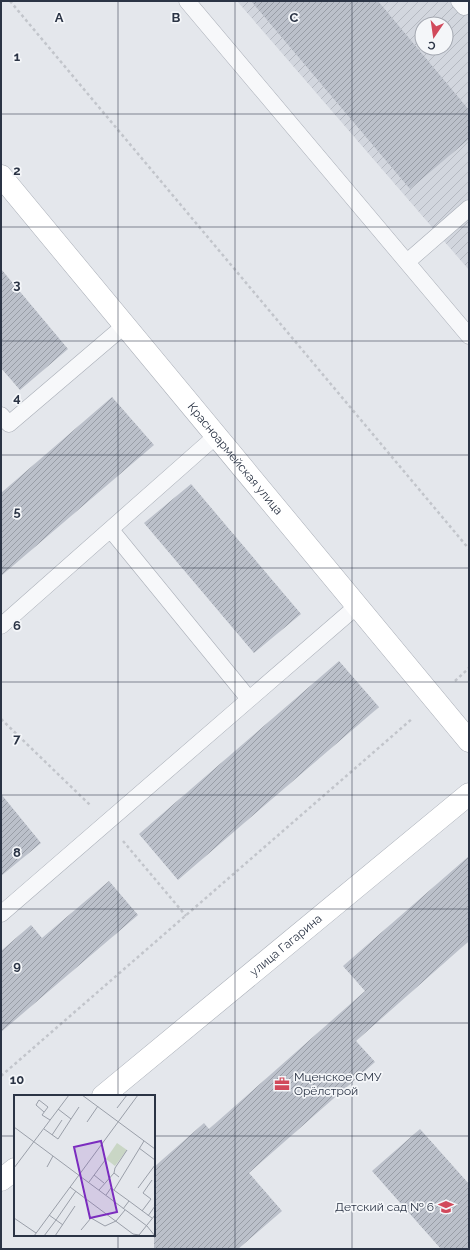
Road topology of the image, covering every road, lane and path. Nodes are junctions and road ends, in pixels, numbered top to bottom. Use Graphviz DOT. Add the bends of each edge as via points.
graph roads {
  1 [pos="10,1"];
  2 [pos="187,1"];
  3 [pos="459,1"];
  4 [pos="469,3"];
  5 [pos="1,176"];
  6 [pos="469,208"];
  7 [pos="407,262"];
  8 [pos="124,326"];
  9 [pos="469,336"];
  10 [pos="1,415"];
  11 [pos="216,436"];
  12 [pos="111,530"];
  13 [pos="469,549"];
  14 [pos="357,606"];
  15 [pos="1,626"];
  16 [pos="469,668"];
  17 [pos="249,699"];
  18 [pos="434,699"];
  19 [pos="469,741"];
  20 [pos="469,794"];
  21 [pos="1,914"];
  22 [pos="1,1076"];
  23 [pos="104,1095"];
  24 [pos="14,1170"];
  25 [pos="1,1180"];
  1 -- 13 [label="path"];
  2 -- 7 [label="lane"];
  3 -- 4 [label="lane" via="464,7"];
  5 -- 8 [label="street, Красноармейская улица"];
  6 -- 7 [label="lane"];
  7 -- 9 [label="lane"];
  8 -- 10 [label="lane" via="9,424"];
  8 -- 11 [label="street, Красноармейская улица"];
  11 -- 12 [label="lane"];
  11 -- 14 [label="street, Красноармейская улица"];
  12 -- 15 [label="lane"];
  12 -- 17 [label="lane"];
  14 -- 17 [label="lane"];
  14 -- 18 [label="street, Красноармейская улица"];
  16 -- 18 [label="path"];
  17 -- 21 [label="lane"];
  18 -- 19 [label="street, Красноармейская улица"];
  18 -- 22 [label="path"];
  20 -- 23 [label="street, улица Гагарина"];
  24 -- 25 [label="street"];
}
